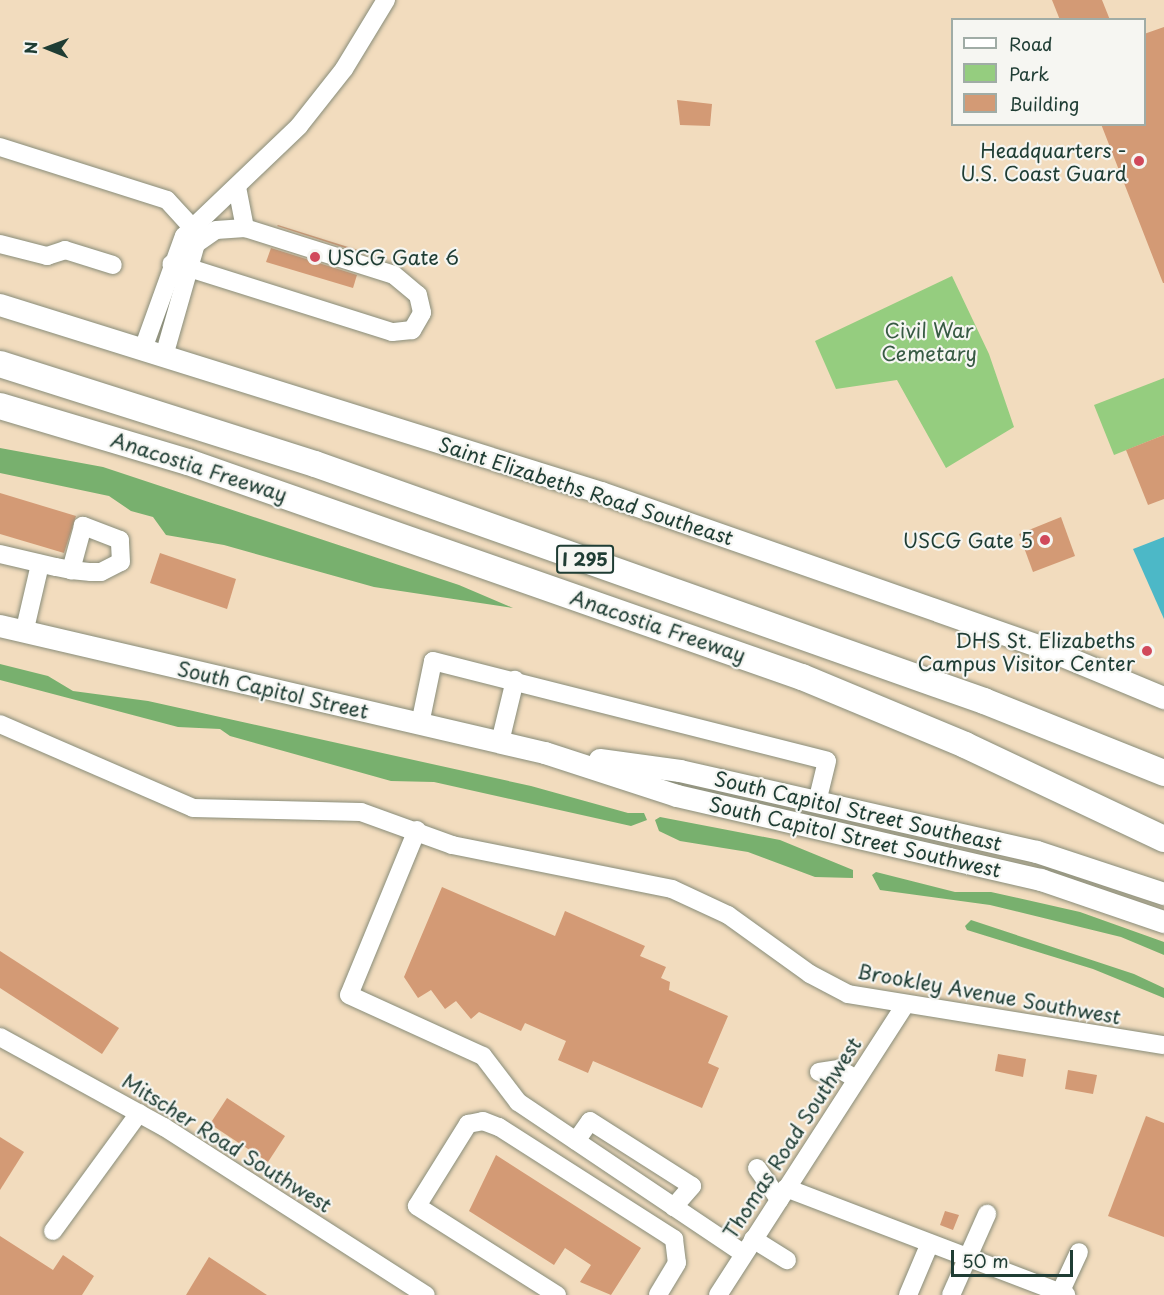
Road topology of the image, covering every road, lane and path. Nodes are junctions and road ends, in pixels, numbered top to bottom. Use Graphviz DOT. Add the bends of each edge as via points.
graph roads {
  1 [pos="386,0"];
  2 [pos="1,150"];
  3 [pos="237,186"];
  4 [pos="245,228"];
  5 [pos="196,232"];
  6 [pos="0,244"];
  7 [pos="171,264"];
  8 [pos="113,266"];
  9 [pos="189,268"];
  10 [pos="0,305"];
  11 [pos="154,352"];
  12 [pos="0,364"];
  13 [pos="0,406"];
  14 [pos="0,554"];
  15 [pos="40,564"];
  16 [pos="71,570"];
  17 [pos="0,626"];
  18 [pos="24,633"];
  19 [pos="515,680"];
  20 [pos="1164,698"];
  21 [pos="420,723"];
  22 [pos="0,724"];
  23 [pos="500,742"];
  24 [pos="545,753"];
  25 [pos="1164,773"];
  26 [pos="817,802"];
  27 [pos="417,830"];
  28 [pos="1164,839"];
  29 [pos="1164,894"];
  30 [pos="1164,922"];
  31 [pos="904,1005"];
  32 [pos="0,1037"];
  33 [pos="1164,1045"];
  34 [pos="819,1072"];
  35 [pos="856,1079"];
  36 [pos="140,1113"];
  37 [pos="576,1141"];
  38 [pos="757,1168"];
  39 [pos="782,1194"];
  40 [pos="674,1207"];
  41 [pos="987,1214"];
  42 [pos="53,1231"];
  43 [pos="930,1243"];
  44 [pos="749,1246"];
  45 [pos="1079,1252"];
  46 [pos="969,1258"];
  47 [pos="787,1260"];
  48 [pos="533,1279"];
  49 [pos="1063,1294"];
  50 [pos="426,1295"];
  51 [pos="523,1295"];
  52 [pos="557,1295"];
  53 [pos="658,1295"];
  54 [pos="718,1295"];
  55 [pos="908,1295"];
  56 [pos="951,1295"];
  1 -- 3 [label="street" via="322,98"];
  2 -- 5 [label="street" via="167,200"];
  3 -- 4 [label="street"];
  3 -- 5 [label="street"];
  4 -- 5 [label="street"];
  4 -- 9 [label="street" via="403,279 422,304 419,322 412,330 392,332"];
  5 -- 7 [label="street"];
  5 -- 9 [label="street"];
  6 -- 8 [label="street" via="36,255 65,250"];
  7 -- 9 [label="street"];
  7 -- 11 [label="street"];
  9 -- 11 [label="street"];
  10 -- 11 [label="main road, Saint Elizabeths Road Southeast"];
  11 -- 20 [label="main road, Saint Elizabeths Road Southeast" via="601,493 1055,652"];
  12 -- 25 [label="highway, Anacostia Freeway / I 295" via="326,468 984,701"];
  13 -- 28 [label="highway, Anacostia Freeway / I 295" via="188,462 802,677 965,745"];
  14 -- 15 [label="street"];
  15 -- 16 [label="street"];
  15 -- 18 [label="street"];
  17 -- 18 [label="main road, South Capitol Street"];
  18 -- 21 [label="main road, South Capitol Street"];
  19 -- 21 [label="street" via="433,661"];
  19 -- 23 [label="street"];
  19 -- 26 [label="street" via="827,761"];
  21 -- 23 [label="main road, South Capitol Street"];
  22 -- 27 [label="street, Brookley Avenue Southwest" via="193,808 353,810"];
  23 -- 24 [label="main road, South Capitol Street"];
  24 -- 26 [label="main road, South Capitol Street Southeast" via="680,771"];
  24 -- 30 [label="main road, South Capitol Street Southwest" via="677,796 1051,883"];
  26 -- 29 [label="main road, South Capitol Street Southeast" via="1037,852"];
  27 -- 31 [label="street, Brookley Avenue Southwest" via="452,845 672,889 728,915 810,974 848,994"];
  27 -- 37 [label="street" via="349,995 483,1056 518,1102"];
  31 -- 33 [label="street, Brookley Avenue Southwest" via="995,1014"];
  31 -- 35 [label="street, Thomas Road Southwest"];
  32 -- 36 [label="street, Mitscher Road Southwest"];
  34 -- 35 [label="street" via="839,1069"];
  35 -- 39 [label="street, Thomas Road Southwest"];
  36 -- 42 [label="street"];
  36 -- 50 [label="street, Mitscher Road Southwest"];
  37 -- 40 [label="street"];
  37 -- 40 [label="street" via="590,1120 692,1186"];
  38 -- 39 [label="street"];
  39 -- 43 [label="street"];
  39 -- 44 [label="street, Thomas Road Southwest"];
  40 -- 44 [label="street"];
  41 -- 46 [label="street"];
  43 -- 46 [label="street"];
  43 -- 55 [label="street"];
  44 -- 47 [label="street"];
  44 -- 54 [label="street, Thomas Road Southwest"];
  45 -- 49 [label="street"];
  46 -- 49 [label="street"];
  46 -- 56 [label="street"];
  48 -- 51 [label="street"];
  48 -- 52 [label="street"];
  48 -- 53 [label="street" via="417,1206 468,1124 483,1120 499,1126 674,1239 677,1263"];
}
